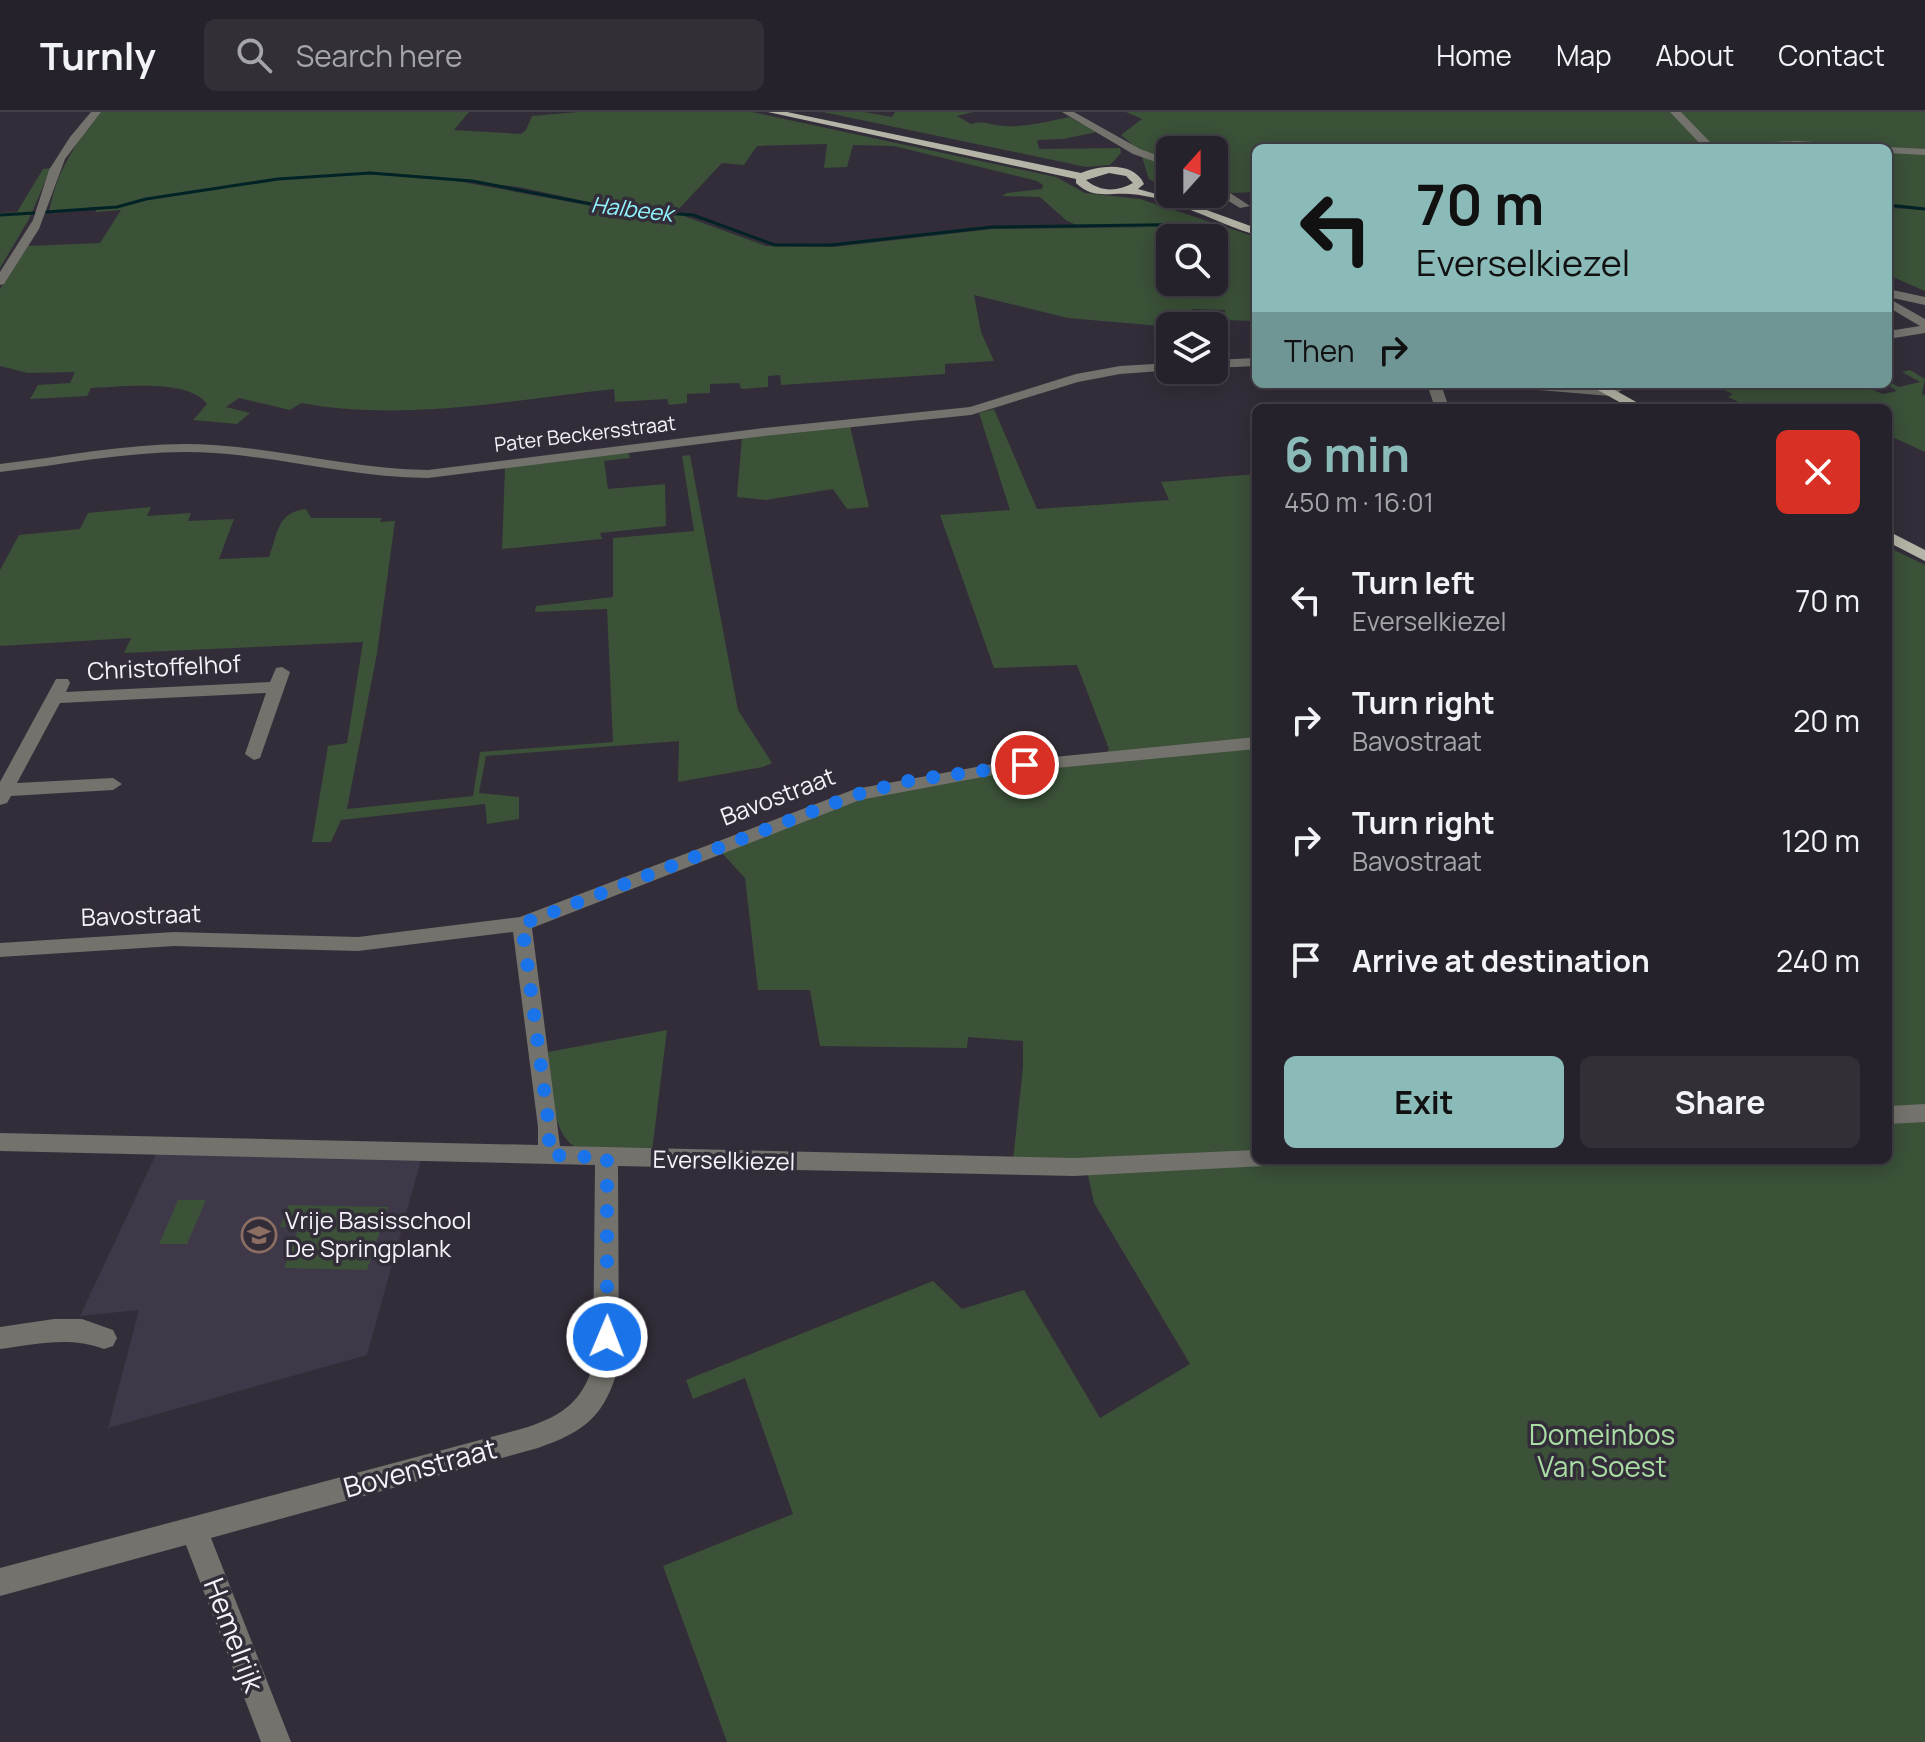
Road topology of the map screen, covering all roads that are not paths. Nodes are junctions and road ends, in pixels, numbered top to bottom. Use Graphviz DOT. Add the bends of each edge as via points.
graph roads {
  1 [pos="96,112"];
  2 [pos="773,112"];
  3 [pos="808,112"];
  4 [pos="1067,112"];
  5 [pos="1675,112"];
  6 [pos="1105,132"];
  7 [pos="1706,144"];
  8 [pos="1892,150"];
  9 [pos="1135,151"];
  10 [pos="1925,152"];
  11 [pos="1156,157"];
  12 [pos="1113,170"];
  13 [pos="1130,174"];
  14 [pos="1086,175"];
  15 [pos="1133,187"];
  16 [pos="1156,194"];
  17 [pos="1228,196"];
  18 [pos="1244,206"];
  19 [pos="1198,208"];
  20 [pos="1207,208"];
  21 [pos="1252,219"];
  22 [pos="1252,230"];
  23 [pos="0,281"];
  24 [pos="1892,294"];
  25 [pos="1925,301"];
  26 [pos="1892,305"];
  27 [pos="1925,326"];
  28 [pos="1892,334"];
  29 [pos="1252,362"];
  30 [pos="1228,363"];
  31 [pos="1156,368"];
  32 [pos="1562,388"];
  33 [pos="1602,388"];
  34 [pos="1618,388"];
  35 [pos="1610,392"];
  36 [pos="1632,404"];
  37 [pos="0,468"];
  38 [pos="1892,538"];
  39 [pos="1925,556"];
  40 [pos="1252,743"];
  41 [pos="254,754"];
  42 [pos="113,784"];
  43 [pos="2,794"];
  44 [pos="522,924"];
  45 [pos="0,950"];
  46 [pos="1925,1113"];
  47 [pos="1892,1115"];
  48 [pos="0,1142"];
  49 [pos="549,1155"];
  50 [pos="607,1158"];
  51 [pos="1252,1159"];
  52 [pos="0,1338"];
  53 [pos="104,1338"];
  54 [pos="193,1528"];
  55 [pos="0,1582"];
  56 [pos="276,1742"];
  1 -- 23 [label="street" via="56,168 43,209"];
  2 -- 14 [label="main road"];
  3 -- 14 [label="main road"];
  4 -- 6 [label="street"];
  5 -- 7 [label="street"];
  6 -- 9 [label="street"];
  6 -- 12 [label="street" via="1126,152 1123,164"];
  8 -- 10 [label="street"];
  9 -- 11 [label="street"];
  9 -- 13 [label="street"];
  12 -- 13 [label="main road"];
  12 -- 14 [label="main road"];
  13 -- 15 [label="main road" via="1136,177"];
  14 -- 15 [label="main road" via="1082,184 1093,190"];
  15 -- 16 [label="main road"];
  17 -- 18 [label="street"];
  19 -- 22 [label="main road"];
  20 -- 21 [label="main road"];
  24 -- 25 [label="street"];
  26 -- 27 [label="street"];
  27 -- 28 [label="street"];
  29 -- 30 [label="street"];
  31 -- 37 [label="street, Pater Beckersstraat" via="1076,378 971,411 428,474 185,448"];
  32 -- 35 [label="street"];
  33 -- 35 [label="main road"];
  34 -- 35 [label="street"];
  35 -- 36 [label="main road"];
  38 -- 39 [label="main road"];
  40 -- 44 [label="street, Bavostraat" via="969,771 898,784 855,795"];
  41 -- 43 [label="street, Christoffelhof" via="279,679 58,690"];
  42 -- 43 [label="street, Christoffelhof"];
  44 -- 45 [label="street, Bavostraat" via="358,944 174,939"];
  44 -- 49 [label="street"];
  46 -- 47 [label="street"];
  48 -- 49 [label="street, Everselkiezel"];
  49 -- 50 [label="street, Everselkiezel"];
  50 -- 51 [label="street, Everselkiezel" via="1074,1167"];
  50 -- 54 [label="street, Bovenstraat" via="606,1365 602,1385 577,1420 515,1443"];
  52 -- 53 [label="street" via="81,1329"];
  54 -- 55 [label="street, Bovenstraat"];
  54 -- 56 [label="street, Hemelrijk"];
}
